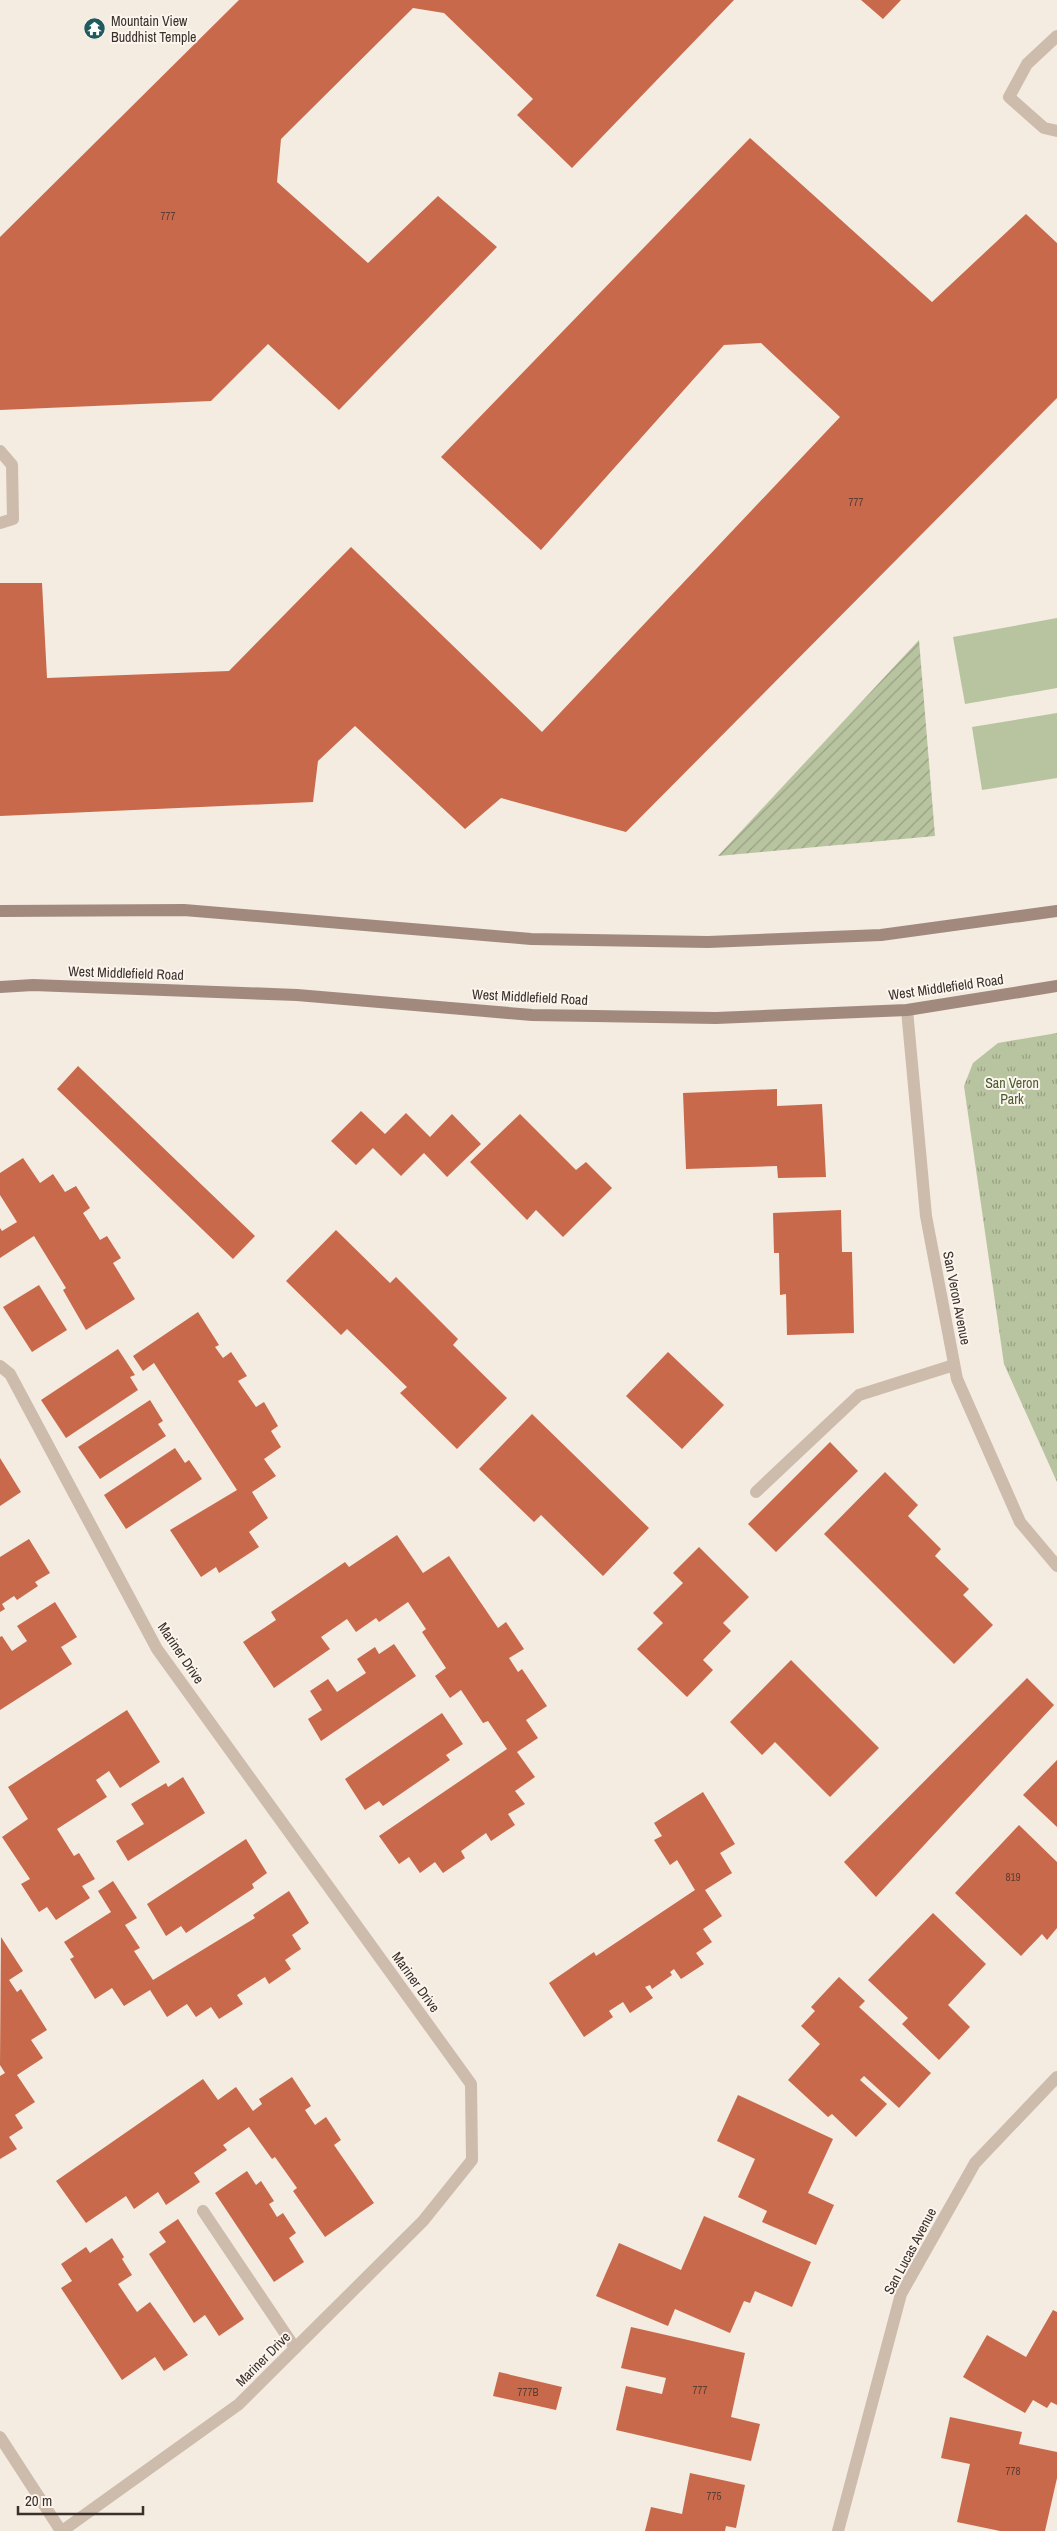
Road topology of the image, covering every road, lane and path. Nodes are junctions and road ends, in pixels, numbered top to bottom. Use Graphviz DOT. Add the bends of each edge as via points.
graph roads {
  1 [pos="1057,36"];
  2 [pos="1057,131"];
  3 [pos="0,451"];
  4 [pos="0,523"];
  5 [pos="0,911"];
  6 [pos="1057,911"];
  7 [pos="1057,986"];
  8 [pos="0,987"];
  9 [pos="907,1010"];
  10 [pos="954,1365"];
  11 [pos="0,1366"];
  12 [pos="756,1492"];
  13 [pos="1057,1566"];
  14 [pos="1057,2077"];
  15 [pos="203,2212"];
  16 [pos="295,2348"];
  17 [pos="0,2437"];
  18 [pos="62,2531"];
  19 [pos="838,2531"];
  1 -- 2 [label="street" via="1027,64 1009,97 1044,128"];
  3 -- 4 [label="street" via="12,465 13,520"];
  5 -- 6 [label="main road" via="184,910 531,939 708,942 880,936"];
  7 -- 9 [label="main road, West Middlefield Road"];
  8 -- 9 [label="main road, West Middlefield Road" via="33,985 297,995 532,1015 716,1018"];
  9 -- 10 [label="street, San Veron Avenue" via="926,1216"];
  10 -- 12 [label="street" via="859,1395"];
  10 -- 13 [label="street, San Veron Avenue" via="1020,1522"];
  11 -- 16 [label="street, Mariner Drive" via="10,1374 157,1649 471,2084 472,2160 423,2221"];
  14 -- 19 [label="street, San Lucas Avenue" via="975,2163 901,2294"];
  15 -- 16 [label="street"];
  16 -- 18 [label="street, Mariner Drive" via="239,2404"];
  17 -- 18 [label="street"];
}
